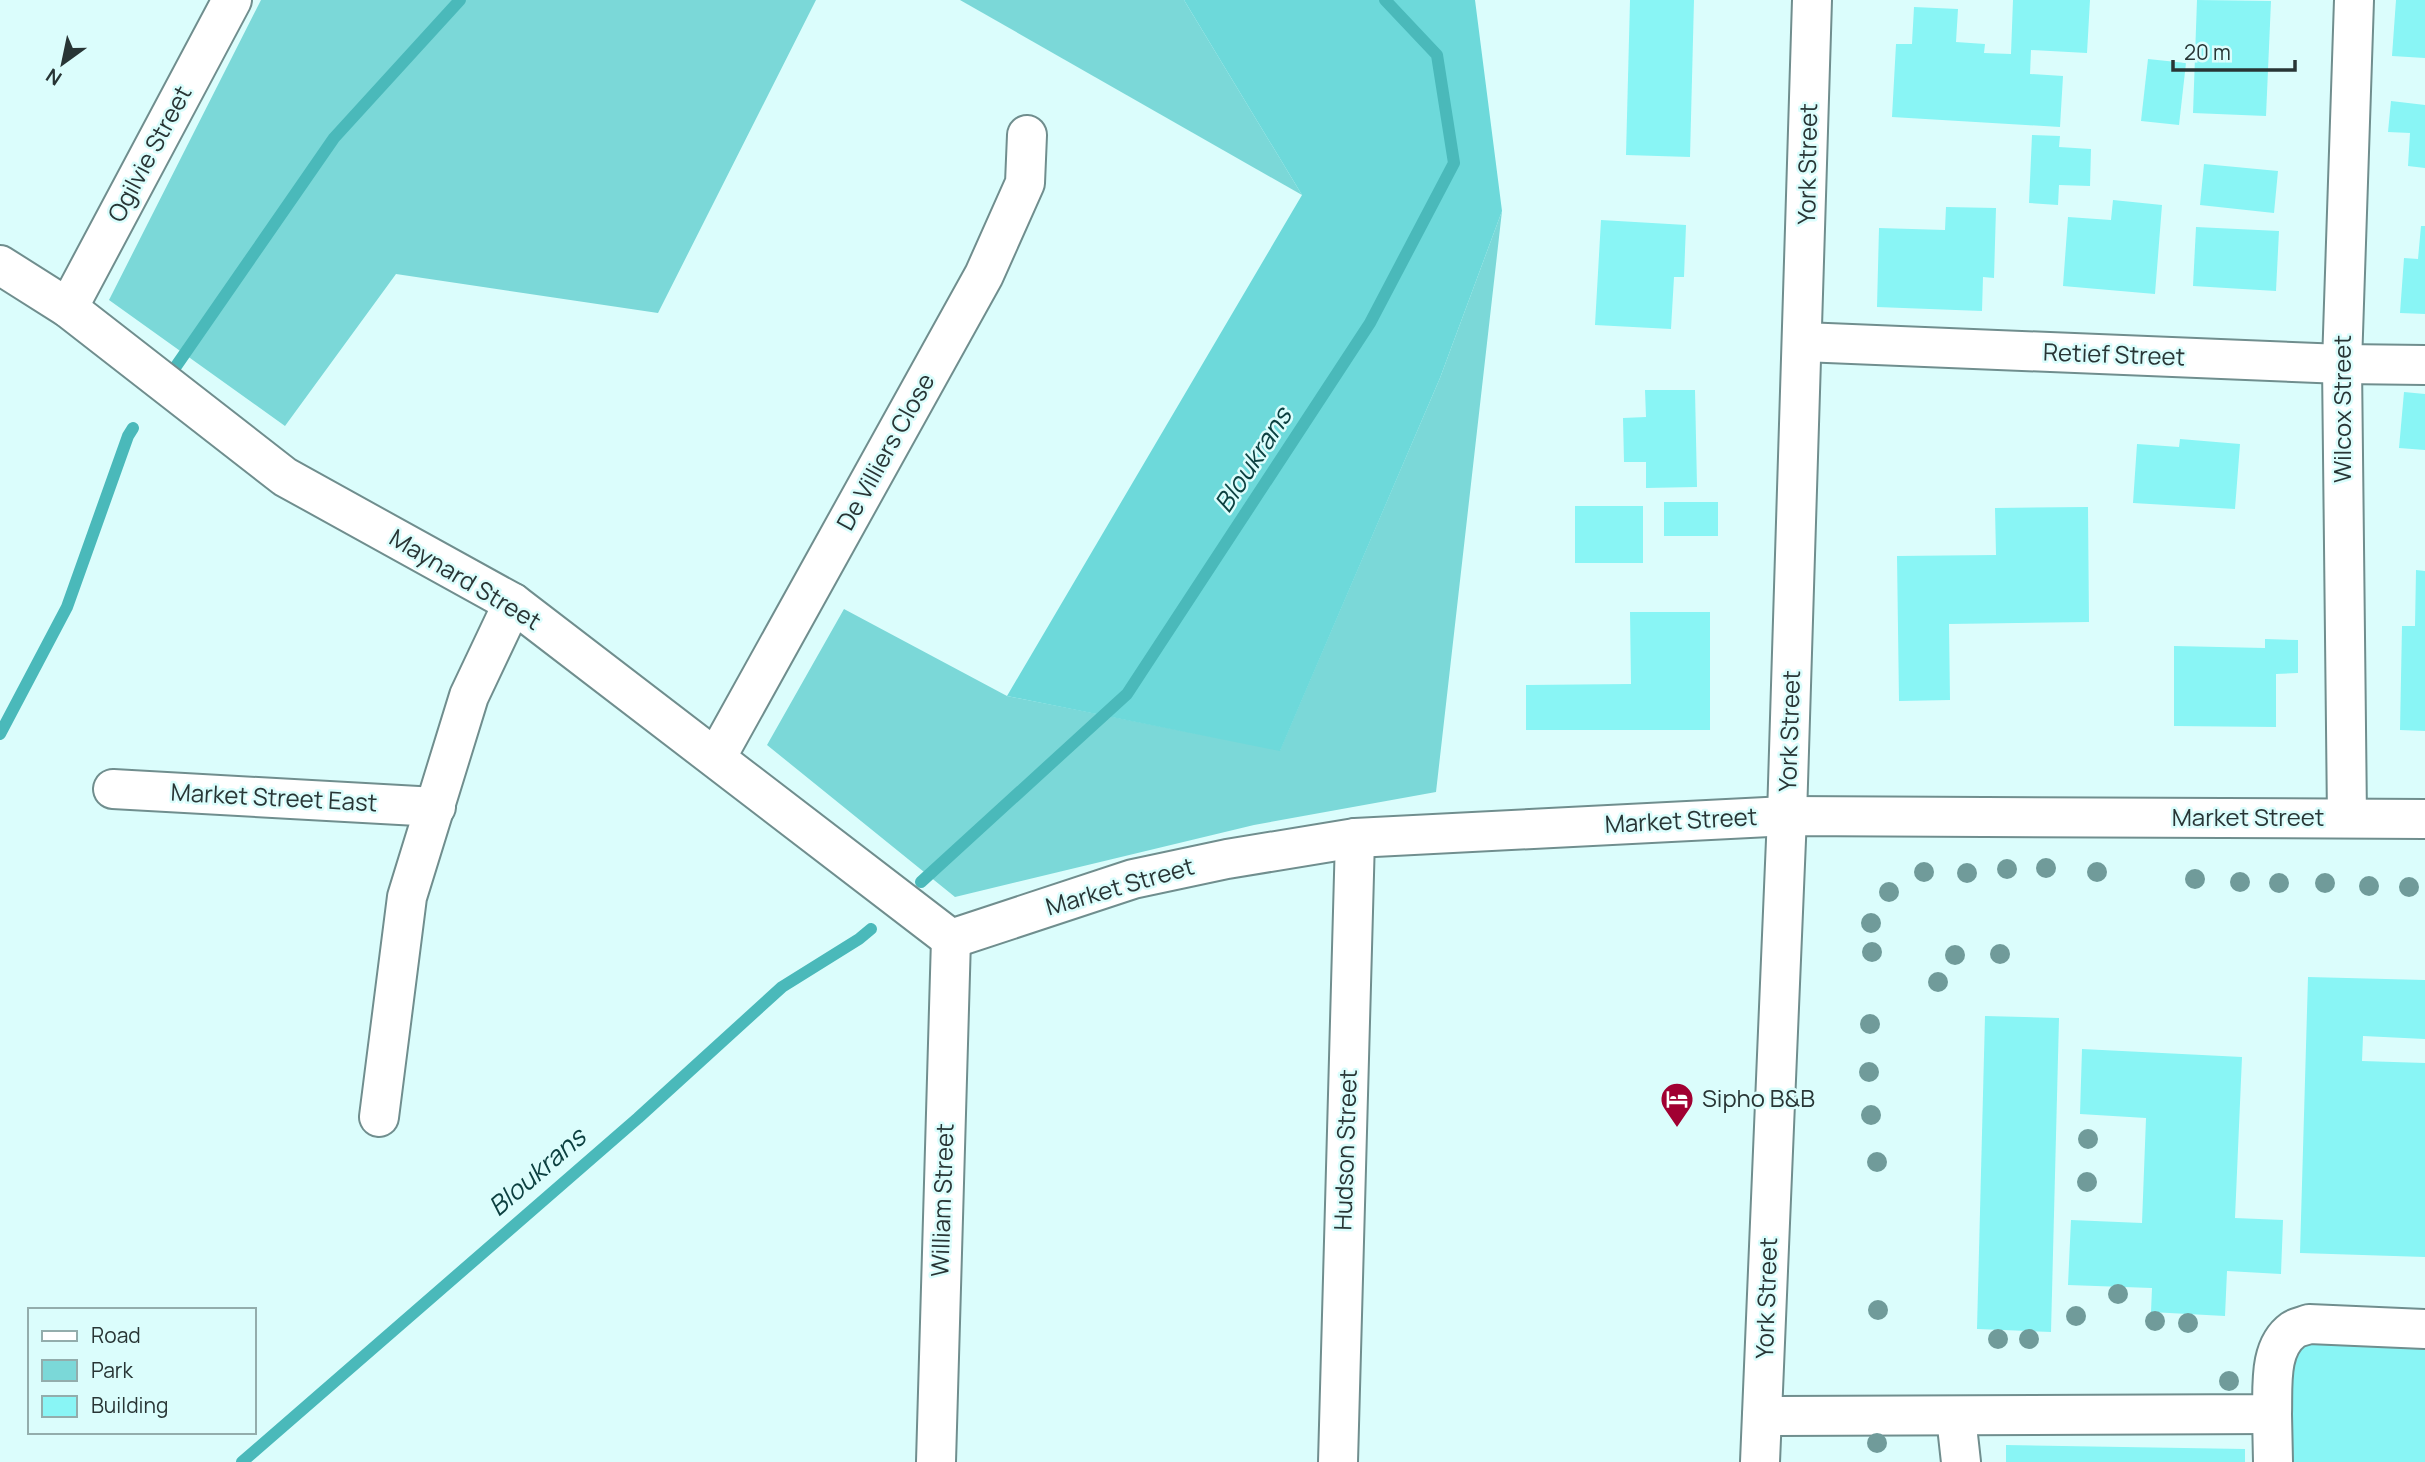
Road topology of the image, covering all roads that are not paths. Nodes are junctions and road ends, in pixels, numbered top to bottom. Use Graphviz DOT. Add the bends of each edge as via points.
graph roads {
  1 [pos="232,0"];
  2 [pos="1812,0"];
  3 [pos="2354,0"];
  4 [pos="1027,135"];
  5 [pos="0,265"];
  6 [pos="68,308"];
  7 [pos="1803,342"];
  8 [pos="2342,364"];
  9 [pos="2425,365"];
  10 [pos="513,603"];
  11 [pos="716,758"];
  12 [pos="113,789"];
  13 [pos="436,807"];
  14 [pos="1787,816"];
  15 [pos="2347,818"];
  16 [pos="2425,819"];
  17 [pos="1355,838"];
  18 [pos="951,939"];
  19 [pos="379,1117"];
  20 [pos="2425,1329"];
  21 [pos="2272,1414"];
  22 [pos="1762,1416"];
  23 [pos="1956,1417"];
  24 [pos="936,1462"];
  25 [pos="1338,1462"];
  26 [pos="1760,1462"];
  27 [pos="1961,1462"];
  28 [pos="2273,1462"];
  1 -- 6 [label="street, Ogilvie Street"];
  2 -- 7 [label="street, York Street"];
  3 -- 8 [label="street, Wilcox Street"];
  4 -- 11 [label="street, De Villiers Close" via="1025,183 984,275"];
  5 -- 6 [label="street, Maynard Street"];
  6 -- 10 [label="street, Maynard Street" via="285,477"];
  7 -- 8 [label="street, Retief Street"];
  7 -- 14 [label="street, York Street"];
  8 -- 9 [label="street, Retief Street"];
  8 -- 15 [label="street, Wilcox Street"];
  10 -- 11 [label="street, Maynard Street"];
  10 -- 13 [label="street" via="469,696"];
  11 -- 18 [label="street, Maynard Street"];
  12 -- 13 [label="street, Market Street East"];
  13 -- 19 [label="street" via="407,897"];
  14 -- 15 [label="street, Market Street"];
  14 -- 17 [label="street, Market Street"];
  14 -- 22 [label="street, York Street"];
  15 -- 16 [label="street, Market Street"];
  17 -- 18 [label="street, Market Street" via="1133,879"];
  17 -- 25 [label="street, Hudson Street"];
  18 -- 24 [label="street, William Street"];
  20 -- 21 [label="street" via="2309,1324 2293,1330 2273,1366"];
  21 -- 23 [label="street"];
  21 -- 28 [label="street"];
  22 -- 23 [label="street"];
  22 -- 26 [label="street, York Street"];
  23 -- 27 [label="street"];
}
